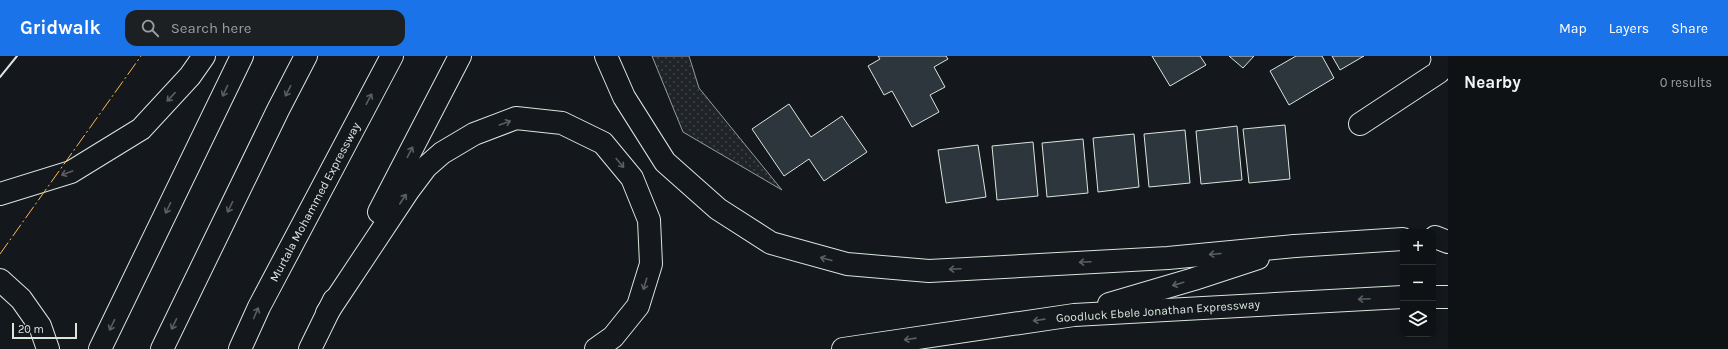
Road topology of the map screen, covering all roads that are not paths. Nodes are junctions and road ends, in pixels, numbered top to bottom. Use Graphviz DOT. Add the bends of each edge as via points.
graph roads {
  1 [pos="204,56"];
  2 [pos="242,56"];
  3 [pos="306,56"];
  4 [pos="392,56"];
  5 [pos="460,56"];
  6 [pos="606,56"];
  7 [pos="1442,56"];
  8 [pos="1360,124"];
  9 [pos="0,194"];
  10 [pos="1400,239"];
  11 [pos="1295,246"];
  12 [pos="0,280"];
  13 [pos="1400,297"];
  14 [pos="1436,297"];
  15 [pos="1448,297"];
  16 [pos="327,313"];
  17 [pos="1074,315"];
  18 [pos="48,349"];
  19 [pos="100,349"];
  20 [pos="162,349"];
  21 [pos="240,349"];
  22 [pos="310,349"];
  23 [pos="596,349"];
  24 [pos="842,349"];
  1 -- 9 [label="main road, one-way" via="190,76 141,129 71,172"];
  2 -- 19 [label="main road, one-way"];
  3 -- 20 [label="main road, one-way"];
  21 -- 4 [label="main road, Murtala Mohammed Expressway, one-way" via="259,307"];
  16 -- 5 [label="main road, one-way"];
  11 -- 6 [label="main road, one-way" via="1168,258 929,271 847,264 824,258 771,243 718,209 665,162 624,97"];
  7 -- 8 [label="main road" via="1439,72"];
  10 -- 11 [label="main road"];
  11 -- 17 [label="main road, one-way"];
  12 -- 18 [label="main road" via="21,299 40,326"];
  13 -- 17 [label="main road, Goodluck Ebele Jonathan Expressway, one-way"];
  14 -- 15 [label="main road"];
  16 -- 22 [label="main road"];
  16 -- 23 [label="main road, one-way" via="408,191 426,167 442,153 474,134 516,118 562,123 603,143 632,178 649,220 651,264 638,306 613,337"];
  17 -- 24 [label="main road, Goodluck Ebele Jonathan Expressway, one-way"];
}
